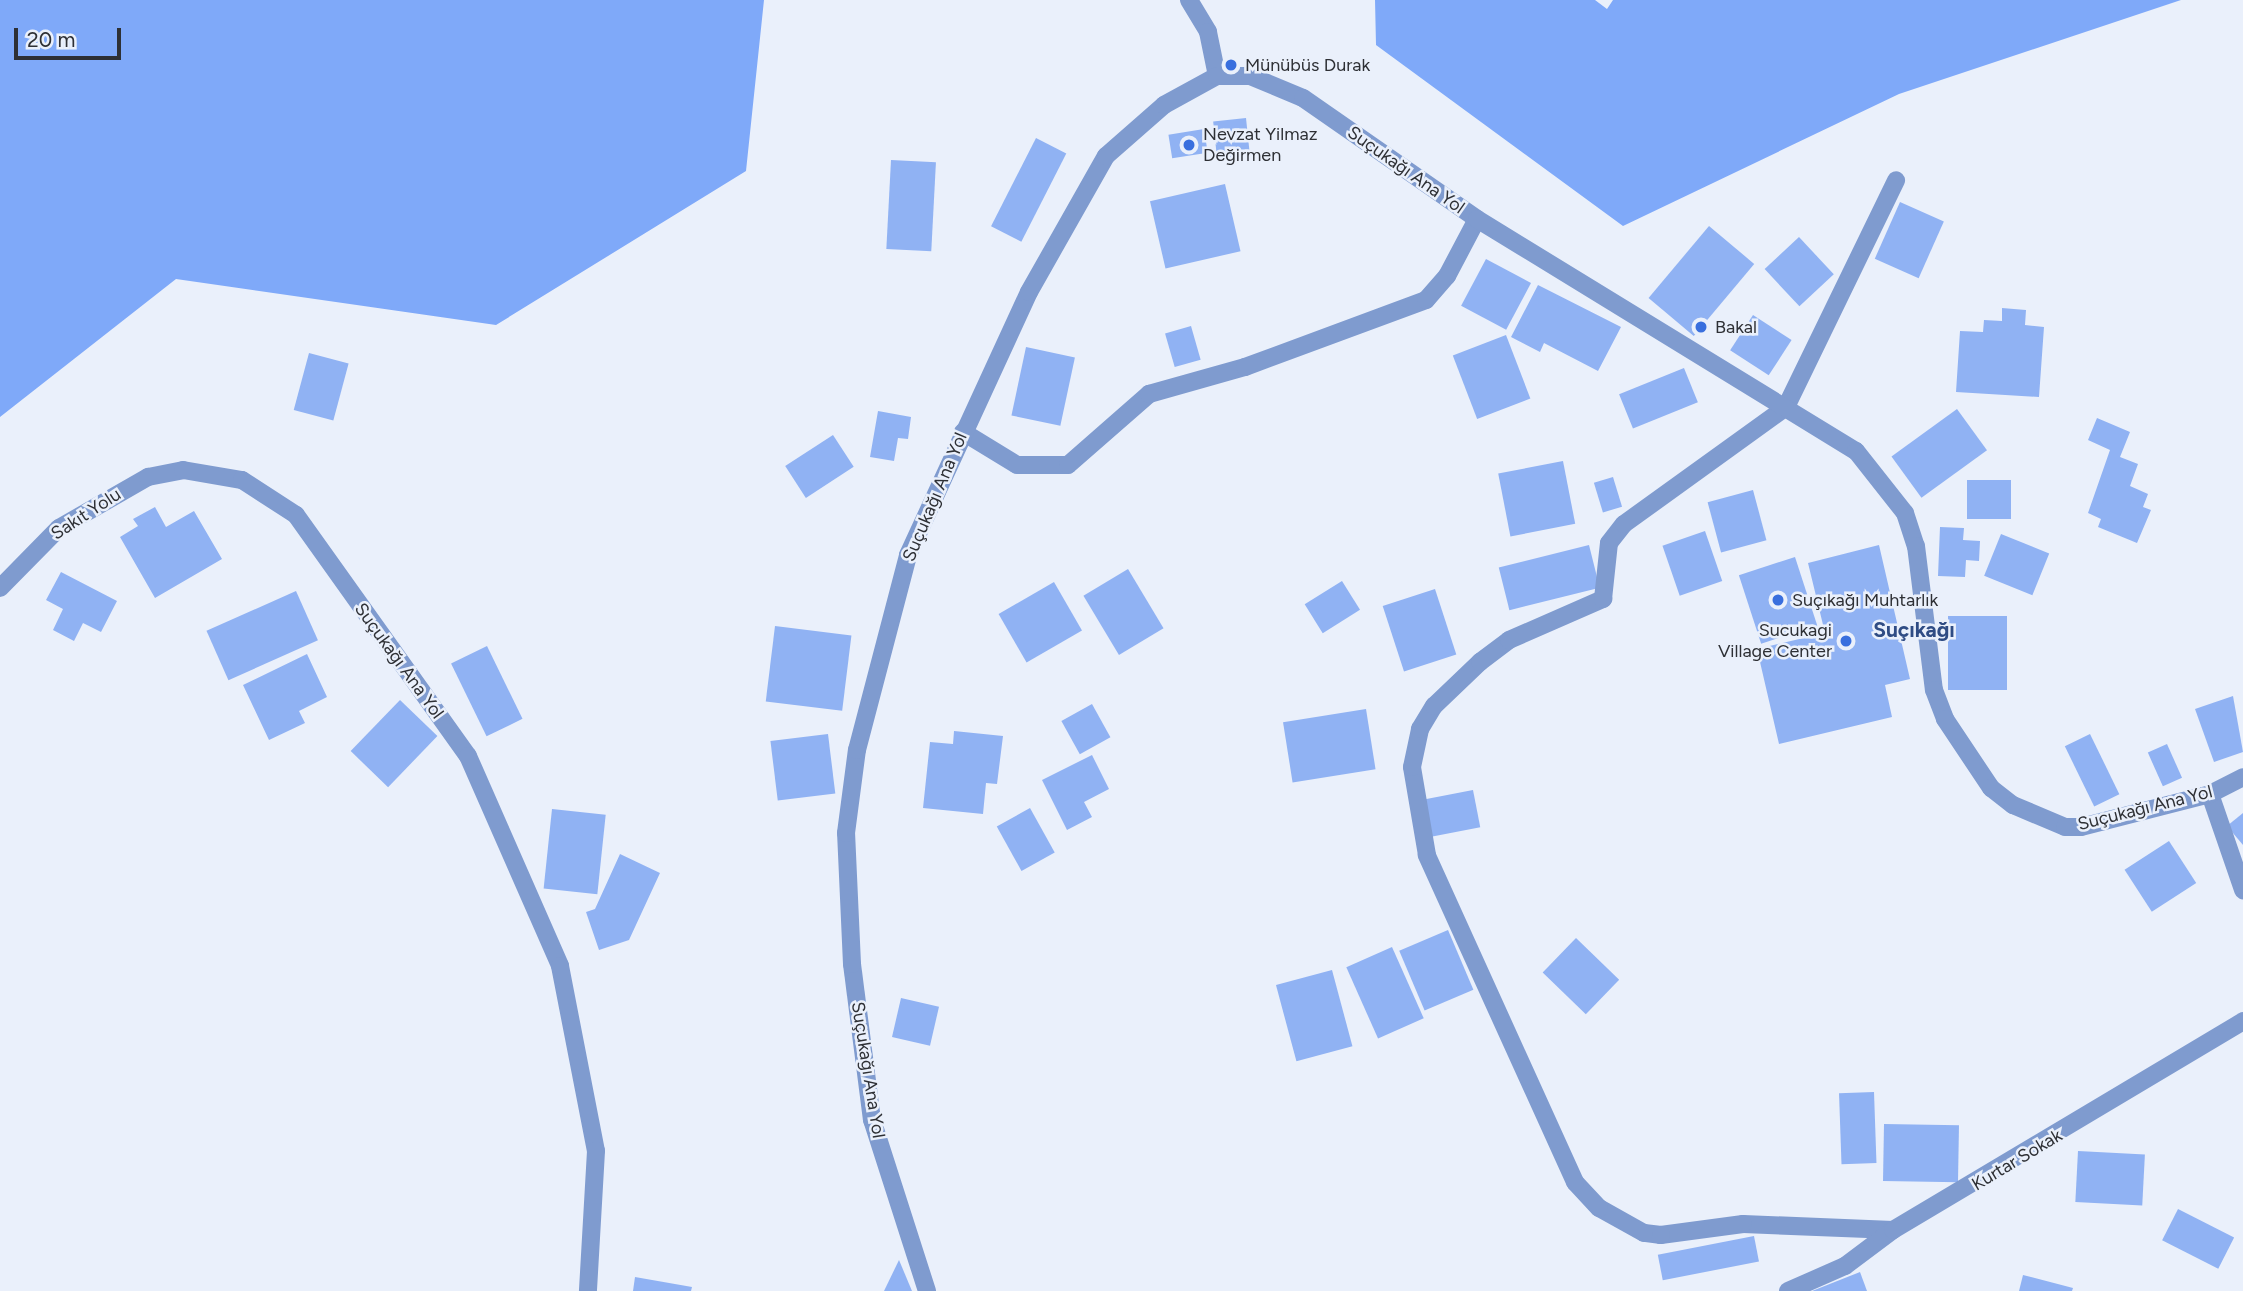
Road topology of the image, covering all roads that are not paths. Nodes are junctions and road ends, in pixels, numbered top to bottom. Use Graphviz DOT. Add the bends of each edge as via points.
graph roads {
  1 [pos="1189,0"];
  2 [pos="1217,76"];
  3 [pos="1896,180"];
  4 [pos="1477,219"];
  5 [pos="1786,407"];
  6 [pos="963,432"];
  7 [pos="148,477"];
  8 [pos="0,588"];
  9 [pos="2243,777"];
  10 [pos="2210,794"];
  11 [pos="2243,890"];
  12 [pos="2243,1021"];
  13 [pos="1893,1230"];
  14 [pos="587,1291"];
  15 [pos="928,1291"];
  16 [pos="1788,1291"];
  1 -- 2 [label="street" via="1208,32"];
  2 -- 4 [label="street, Suçukağı Ana Yol" via="1251,76 1303,98"];
  2 -- 6 [label="street, Suçukağı Ana Yol" via="1164,105 1106,156 1029,292"];
  3 -- 5 [label="street"];
  4 -- 5 [label="street, Suçukağı Ana Yol"];
  4 -- 6 [label="street" via="1447,276 1426,300 1245,367 1149,394 1068,465 1017,464"];
  5 -- 10 [label="street, Suçukağı Ana Yol" via="1856,451 1905,513 1916,546 1934,690 1957,741 1991,788 2065,827"];
  5 -- 13 [label="street" via="1624,524 1609,543 1603,599 1509,640 1434,706 1420,729 1412,767 1416,807 1427,855 1454,917 1575,1182 1599,1208 1632,1228 1661,1235 1743,1224"];
  6 -- 15 [label="street, Suçukağı Ana Yol" via="908,555 857,750 846,833 852,964 872,1120"];
  7 -- 8 [label="street, Sakıt Yolu" via="59,528"];
  7 -- 14 [label="street, Suçukağı Ana Yol" via="183,470 242,480 296,515 468,756 560,965 584,1065 596,1151"];
  9 -- 10 [label="street, Suçukağı Ana Yol"];
  10 -- 11 [label="street"];
  12 -- 13 [label="street, Kurtar Sokak"];
  13 -- 16 [label="street, Kurtar Sokak" via="1845,1266"];
}
